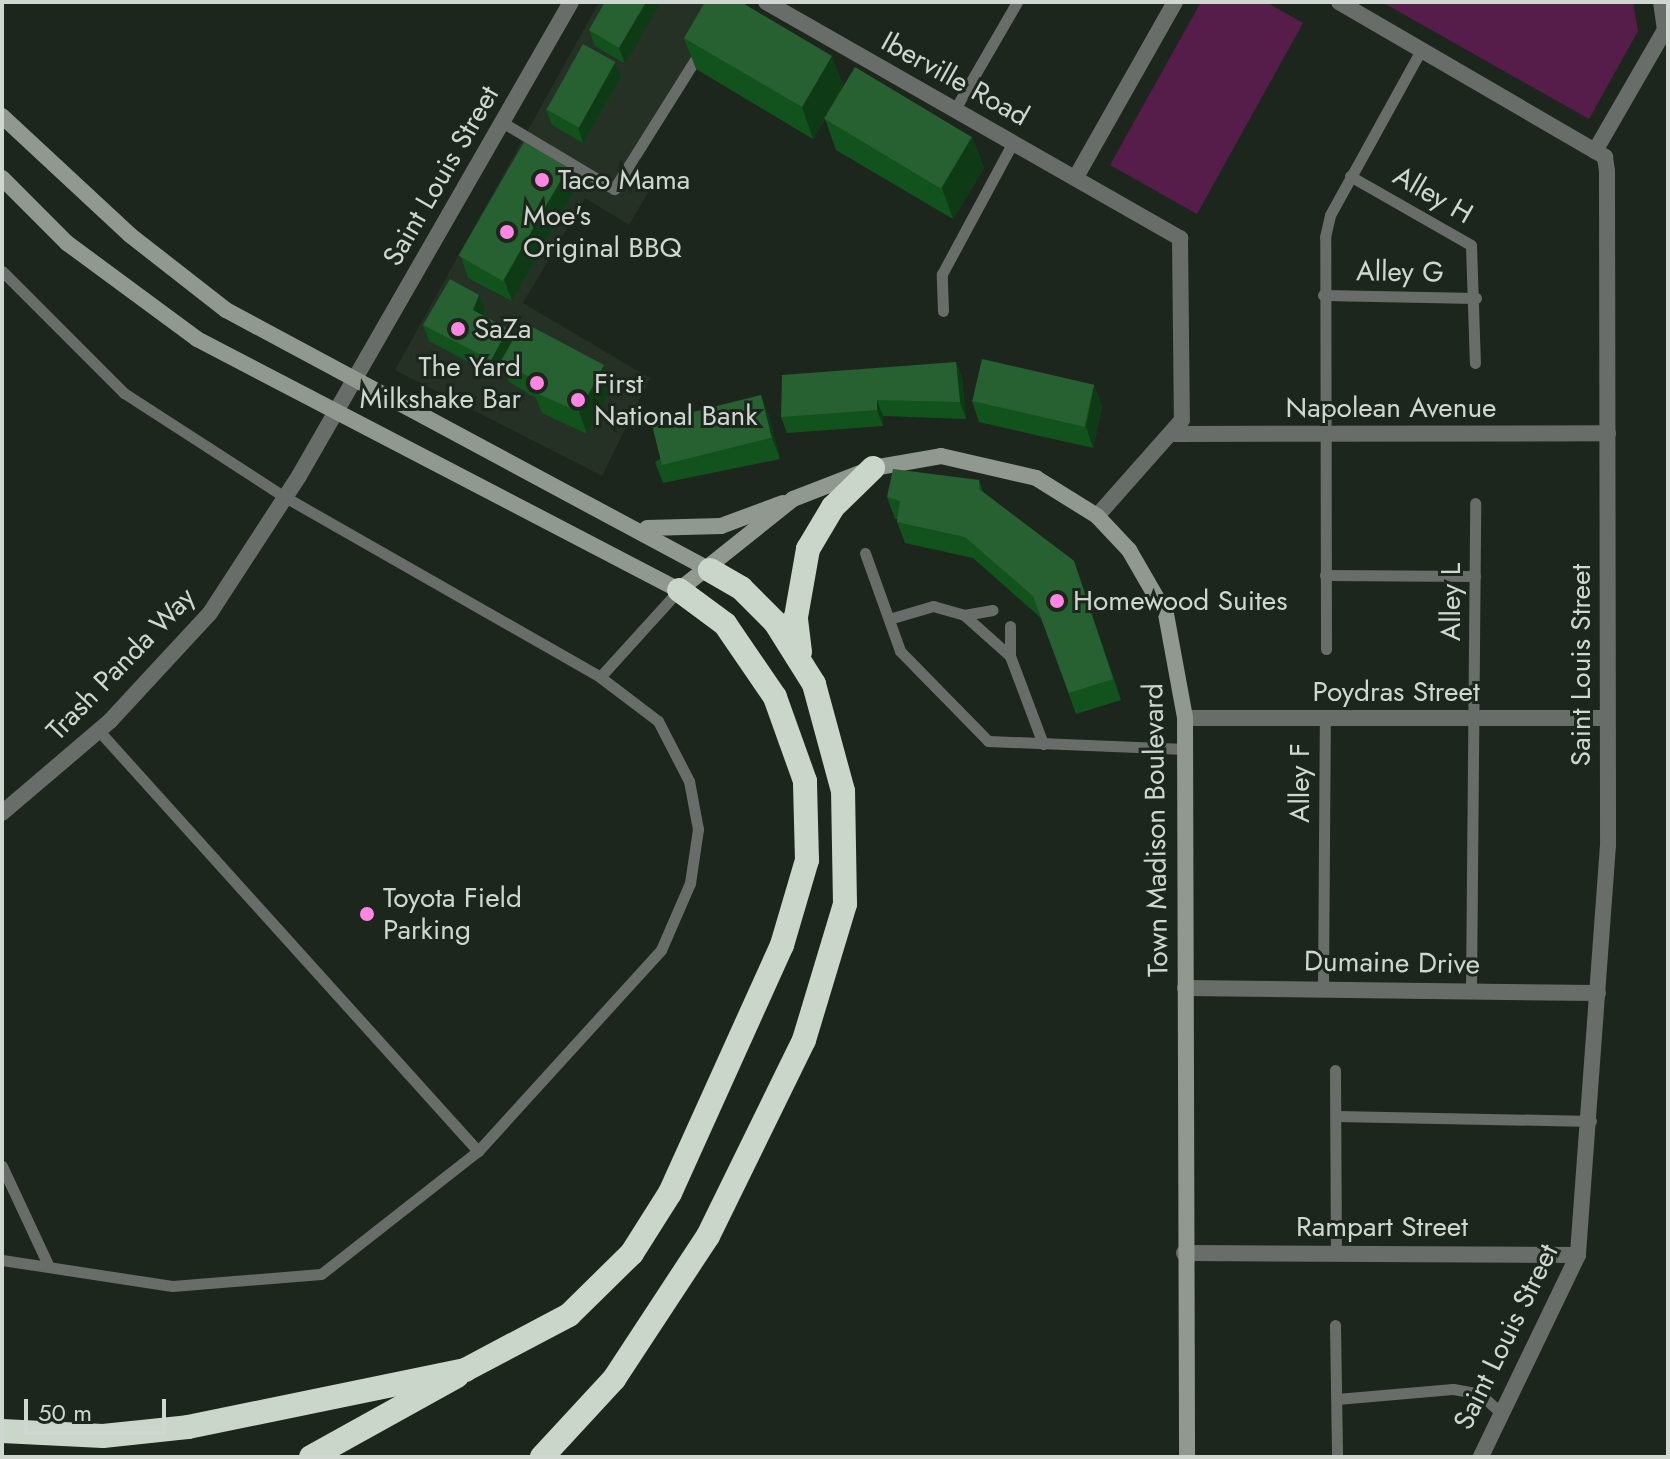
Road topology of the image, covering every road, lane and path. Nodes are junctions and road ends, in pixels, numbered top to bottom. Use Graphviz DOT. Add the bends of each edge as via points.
graph roads {
  1 [pos="571,2"];
  2 [pos="766,2"];
  3 [pos="1017,2"];
  4 [pos="1175,2"];
  5 [pos="1339,2"];
  6 [pos="1661,2"];
  7 [pos="708,39"];
  8 [pos="1421,50"];
  9 [pos="955,109"];
  10 [pos="2,116"];
  11 [pos="502,122"];
  12 [pos="1013,142"];
  13 [pos="1595,151"];
  14 [pos="1350,176"];
  15 [pos="1076,177"];
  16 [pos="2,178"];
  17 [pos="2,271"];
  18 [pos="1323,295"];
  19 [pos="1476,298"];
  20 [pos="943,311"];
  21 [pos="1475,363"];
  22 [pos="357,376"];
  23 [pos="336,412"];
  24 [pos="1608,433"];
  25 [pos="1174,434"];
  26 [pos="1325,434"];
  27 [pos="873,468"];
  28 [pos="285,497"];
  29 [pos="793,499"];
  30 [pos="1475,503"];
  31 [pos="1097,516"];
  32 [pos="641,527"];
  33 [pos="865,553"];
  34 [pos="710,570"];
  35 [pos="1325,575"];
  36 [pos="1475,576"];
  37 [pos="679,590"];
  38 [pos="993,610"];
  39 [pos="964,615"];
  40 [pos="889,619"];
  41 [pos="1010,626"];
  42 [pos="1326,649"];
  43 [pos="800,652"];
  44 [pos="1010,656"];
  45 [pos="600,677"];
  46 [pos="1185,718"];
  47 [pos="1325,718"];
  48 [pos="1474,718"];
  49 [pos="1607,718"];
  50 [pos="99,731"];
  51 [pos="1043,744"];
  52 [pos="1185,749"];
  53 [pos="2,813"];
  54 [pos="1185,988"];
  55 [pos="1323,988"];
  56 [pos="1471,990"];
  57 [pos="1598,993"];
  58 [pos="1335,1070"];
  59 [pos="1336,1116"];
  60 [pos="1591,1121"];
  61 [pos="478,1151"];
  62 [pos="2,1166"];
  63 [pos="1336,1251"];
  64 [pos="1184,1253"];
  65 [pos="1578,1255"];
  66 [pos="2,1260"];
  67 [pos="49,1267"];
  68 [pos="1335,1325"];
  69 [pos="465,1370"];
  70 [pos="1337,1399"];
  71 [pos="1498,1410"];
  72 [pos="2,1431"];
  73 [pos="311,1457"];
  74 [pos="542,1457"];
  75 [pos="1187,1457"];
  76 [pos="1337,1457"];
  77 [pos="1481,1457"];
  1 -- 11 [label="street, Saint Louis Street"];
  2 -- 9 [label="street, Iberville Road"];
  3 -- 9 [label="lane"];
  4 -- 15 [label="street"];
  5 -- 8 [label="street"];
  6 -- 13 [label="street" via="1665,30"];
  7 -- 11 [label="lane" via="614,189"];
  8 -- 13 [label="street"];
  8 -- 14 [label="lane"];
  9 -- 12 [label="street, Iberville Road"];
  10 -- 22 [label="main road" via="130,235 226,310"];
  11 -- 22 [label="street, Saint Louis Street"];
  12 -- 15 [label="street, Iberville Road"];
  12 -- 20 [label="lane" via="942,274"];
  13 -- 24 [label="street, Saint Louis Street" via="1607,171"];
  14 -- 18 [label="lane" via="1330,215"];
  14 -- 19 [label="lane, Alley H" via="1462,233 1477,266"];
  15 -- 25 [label="street, Iberville Road" via="1180,238 1185,402"];
  16 -- 23 [label="main road" via="67,243 197,339"];
  17 -- 28 [label="lane" via="124,393"];
  18 -- 19 [label="lane, Alley G"];
  18 -- 26 [label="lane"];
  19 -- 21 [label="lane, Alley H"];
  22 -- 23 [label="street, Saint Louis Street"];
  22 -- 32 [label="main road"];
  23 -- 28 [label="street, Trash Panda Way"];
  23 -- 37 [label="main road"];
  24 -- 26 [label="street, Napolean Avenue"];
  24 -- 49 [label="street, Saint Louis Street"];
  25 -- 26 [label="street, Napolean Avenue"];
  25 -- 31 [label="street"];
  26 -- 35 [label="lane"];
  27 -- 29 [label="main road, Town Madison Boulevard"];
  27 -- 31 [label="main road, Town Madison Boulevard" via="941,456 985,462 1036,478"];
  27 -- 43 [label="highway" via="833,507 808,549 797,603"];
  28 -- 45 [label="lane"];
  28 -- 50 [label="street, Trash Panda Way" via="210,613"];
  29 -- 32 [label="main road" via="721,526"];
  29 -- 34 [label="main road, Town Madison Boulevard"];
  30 -- 36 [label="lane, Alley L"];
  31 -- 46 [label="main road, Town Madison Boulevard" via="1146,574 1166,614"];
  32 -- 34 [label="main road"];
  33 -- 40 [label="lane"];
  34 -- 37 [label="main road, Town Madison Boulevard"];
  34 -- 43 [label="highway" via="741,588"];
  35 -- 36 [label="lane"];
  35 -- 42 [label="lane"];
  36 -- 48 [label="lane, Alley L"];
  37 -- 45 [label="lane"];
  37 -- 69 [label="highway" via="742,646 796,745 808,816 797,909 670,1193 639,1243 569,1315"];
  38 -- 39 [label="lane"];
  39 -- 40 [label="lane" via="933,606"];
  39 -- 44 [label="lane"];
  40 -- 51 [label="lane" via="900,651 988,741"];
  41 -- 44 [label="lane"];
  43 -- 74 [label="highway" via="832,730 849,849 829,974 804,1040 693,1261 614,1379"];
  44 -- 51 [label="lane"];
  45 -- 61 [label="lane" via="658,721 689,781 698,829 690,883 661,950"];
  46 -- 47 [label="street, Poydras Street"];
  46 -- 52 [label="main road, Town Madison Boulevard"];
  47 -- 48 [label="street, Poydras Street"];
  47 -- 55 [label="lane, Alley F"];
  48 -- 49 [label="street, Poydras Street"];
  48 -- 56 [label="lane, Alley L"];
  49 -- 57 [label="street, Saint Louis Street"];
  50 -- 53 [label="street, Trash Panda Way"];
  50 -- 61 [label="lane"];
  51 -- 52 [label="lane"];
  52 -- 54 [label="main road, Town Madison Boulevard"];
  54 -- 55 [label="street, Dumaine Drive"];
  54 -- 64 [label="main road, Town Madison Boulevard"];
  55 -- 56 [label="street, Dumaine Drive"];
  56 -- 57 [label="street, Dumaine Drive"];
  57 -- 60 [label="street, Saint Louis Street"];
  58 -- 59 [label="lane"];
  59 -- 60 [label="lane"];
  59 -- 63 [label="lane"];
  60 -- 65 [label="street, Saint Louis Street"];
  61 -- 67 [label="lane" via="321,1274 172,1286"];
  62 -- 67 [label="lane"];
  63 -- 64 [label="street, Rampart Street"];
  63 -- 65 [label="street, Rampart Street"];
  64 -- 75 [label="main road, Town Madison Boulevard"];
  65 -- 71 [label="street, Saint Louis Street"];
  66 -- 67 [label="lane"];
  68 -- 70 [label="lane"];
  69 -- 72 [label="highway" via="188,1427 103,1436"];
  69 -- 73 [label="highway" via="426,1400"];
  70 -- 71 [label="lane" via="1453,1389 1480,1394"];
  70 -- 76 [label="lane"];
  71 -- 77 [label="street, Saint Louis Street"];
}
